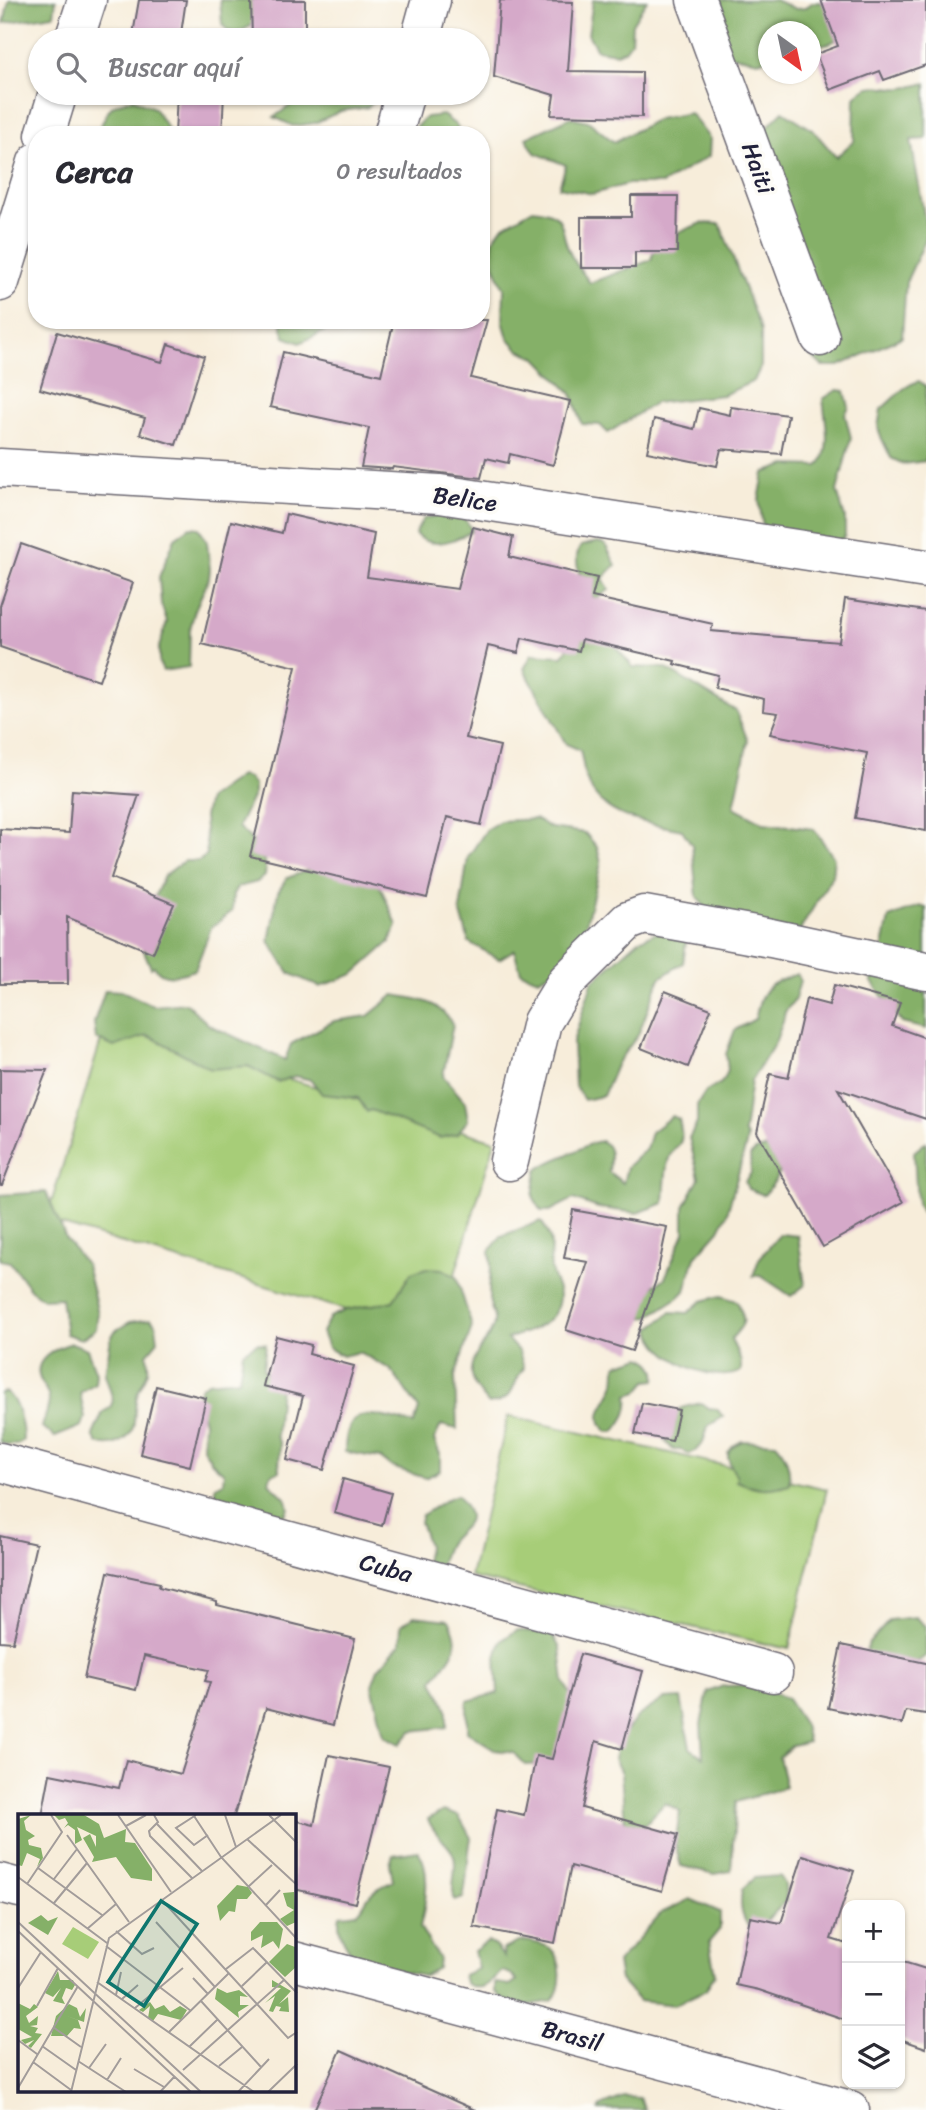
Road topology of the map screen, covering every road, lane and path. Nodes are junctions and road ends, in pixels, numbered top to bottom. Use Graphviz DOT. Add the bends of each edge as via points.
graph roads {
  1 [pos="87,0"];
  2 [pos="431,0"];
  3 [pos="696,0"];
  4 [pos="78,28"];
  5 [pos="423,28"];
  6 [pos="54,105"];
  7 [pos="402,105"];
  8 [pos="48,126"];
  9 [pos="396,126"];
  10 [pos="28,191"];
  11 [pos="0,282"];
  12 [pos="820,337"];
  13 [pos="0,468"];
  14 [pos="926,569"];
  15 [pos="926,971"];
  16 [pos="509,1161"];
  17 [pos="0,1462"];
  18 [pos="772,1673"];
  19 [pos="0,1883"];
  20 [pos="18,1888"];
  21 [pos="296,1962"];
  22 [pos="850,2110"];
  1 -- 4 [label="street"];
  2 -- 5 [label="street"];
  3 -- 12 [label="street, Haiti"];
  6 -- 8 [label="street"];
  7 -- 9 [label="street"];
  10 -- 11 [label="street"];
  13 -- 14 [label="street, Belice" via="440,494"];
  15 -- 16 [label="street" via="644,915 628,920 567,981 542,1022"];
  17 -- 18 [label="street, Cuba"];
  19 -- 20 [label="street"];
  21 -- 22 [label="street, Brasil"];
}
